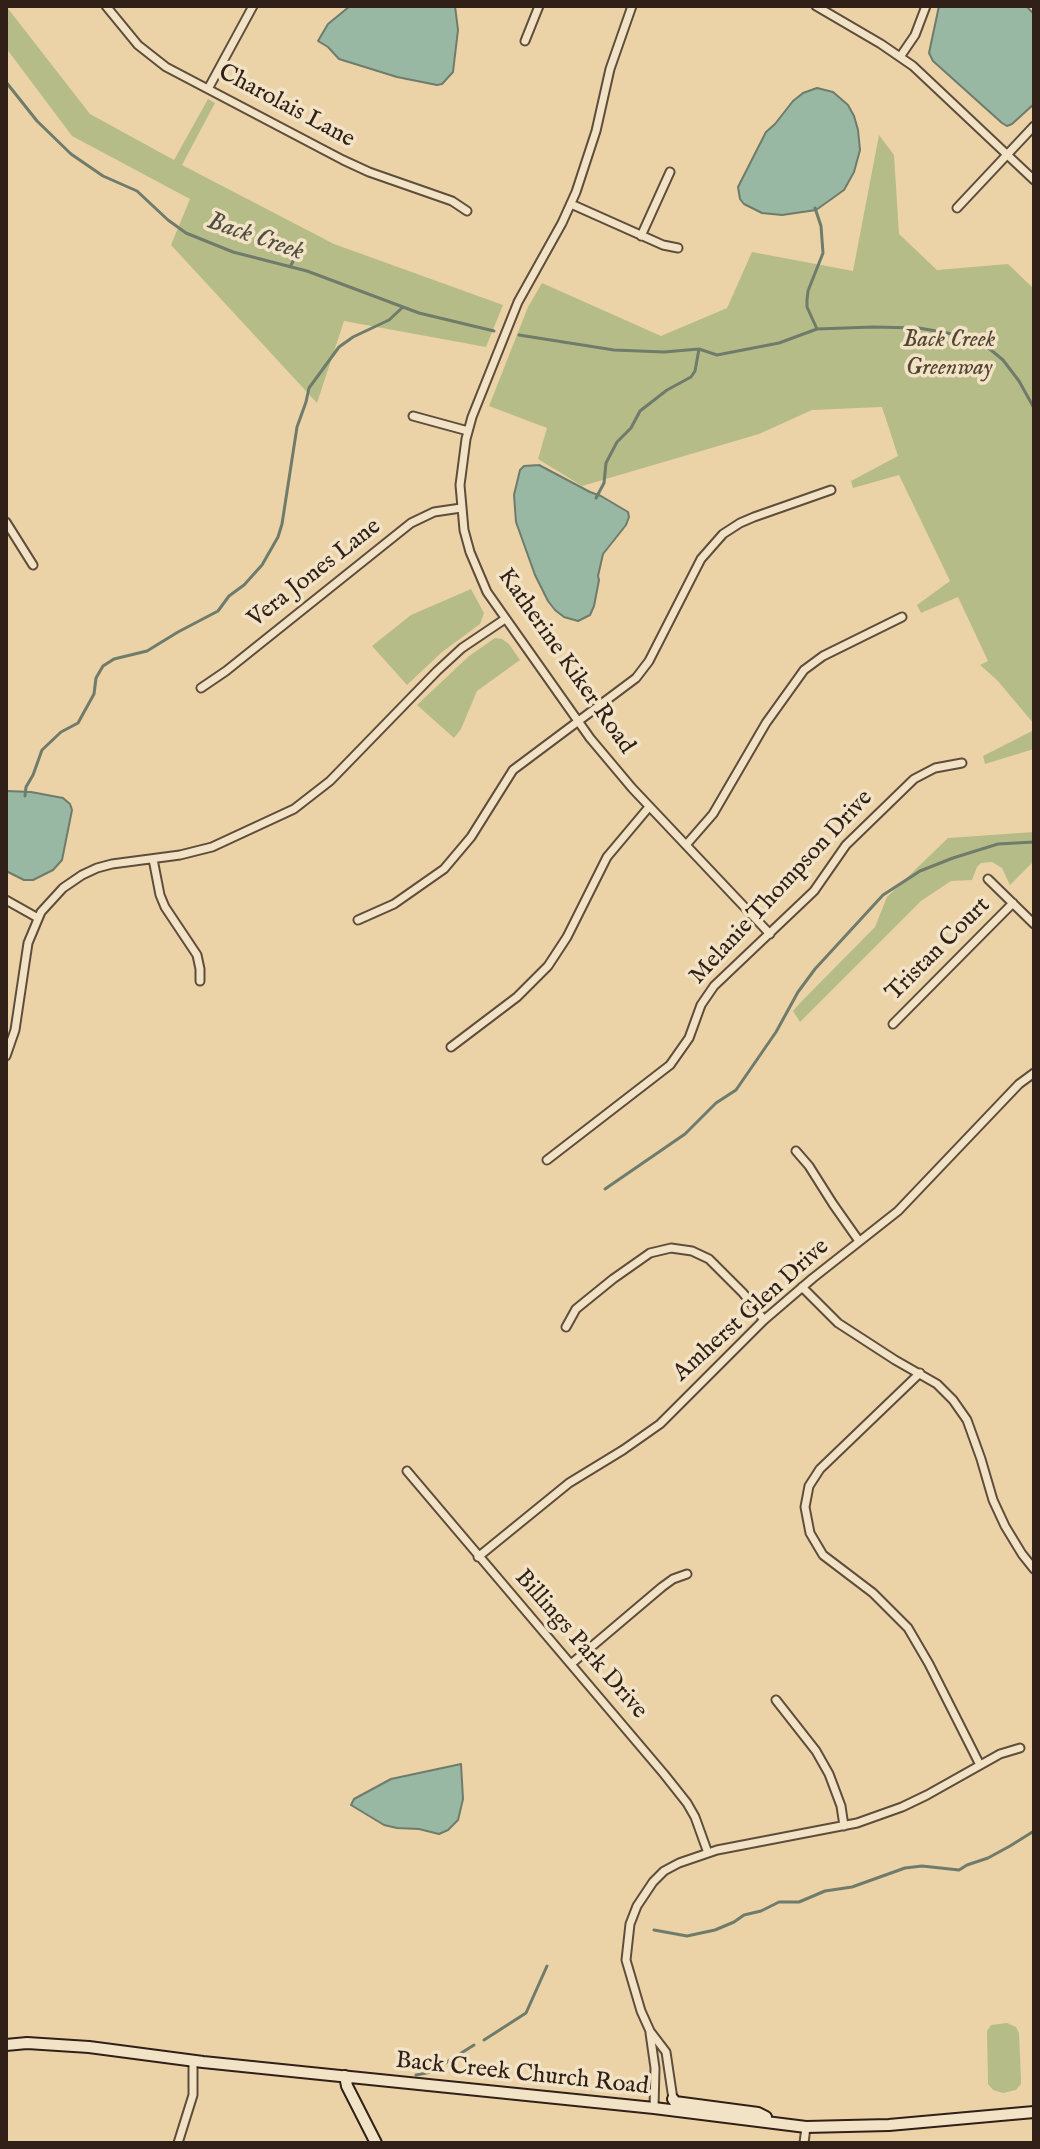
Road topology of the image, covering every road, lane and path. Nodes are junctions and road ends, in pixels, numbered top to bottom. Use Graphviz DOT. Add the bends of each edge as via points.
graph roads {
  1 [pos="106,6"];
  2 [pos="253,6"];
  3 [pos="539,6"];
  4 [pos="632,6"];
  5 [pos="816,6"];
  6 [pos="926,6"];
  7 [pos="525,41"];
  8 [pos="900,57"];
  9 [pos="208,89"];
  10 [pos="1034,126"];
  11 [pos="1007,154"];
  12 [pos="670,172"];
  13 [pos="1034,180"];
  14 [pos="571,204"];
  15 [pos="957,208"];
  16 [pos="467,211"];
  17 [pos="641,236"];
  18 [pos="678,248"];
  19 [pos="413,416"];
  20 [pos="468,431"];
  21 [pos="831,490"];
  22 [pos="461,508"];
  23 [pos="6,522"];
  24 [pos="33,565"];
  25 [pos="902,617"];
  26 [pos="505,619"];
  27 [pos="201,688"];
  28 [pos="577,721"];
  29 [pos="962,763"];
  30 [pos="649,807"];
  31 [pos="686,845"];
  32 [pos="153,859"];
  33 [pos="988,879"];
  34 [pos="6,900"];
  35 [pos="1013,903"];
  36 [pos="38,918"];
  37 [pos="358,920"];
  38 [pos="1034,924"];
  39 [pos="770,934"];
  40 [pos="200,981"];
  41 [pos="893,1024"];
  42 [pos="451,1047"];
  43 [pos="6,1056"];
  44 [pos="1034,1073"];
  45 [pos="796,1151"];
  46 [pos="547,1160"];
  47 [pos="859,1241"];
  48 [pos="802,1287"];
  49 [pos="764,1320"];
  50 [pos="566,1327"];
  51 [pos="920,1373"];
  52 [pos="407,1471"];
  53 [pos="478,1557"];
  54 [pos="1034,1569"];
  55 [pos="687,1574"];
  56 [pos="571,1664"];
  57 [pos="776,1700"];
  58 [pos="1020,1748"];
  59 [pos="980,1765"];
  60 [pos="844,1826"];
  61 [pos="708,1853"];
  62 [pos="650,2031"];
  63 [pos="6,2045"];
  64 [pos="193,2061"];
  65 [pos="345,2076"];
  66 [pos="673,2099"];
  67 [pos="654,2108"];
  68 [pos="1034,2112"];
  69 [pos="775,2122"];
  70 [pos="806,2127"];
  71 [pos="178,2143"];
  72 [pos="376,2143"];
  73 [pos="804,2143"];
  1 -- 9 [label="street, Charolais Lane" via="154,59"];
  2 -- 9 [label="street"];
  3 -- 7 [label="street"];
  4 -- 14 [label="street, Katherine Kiker Road"];
  5 -- 8 [label="street"];
  6 -- 8 [label="street"];
  8 -- 11 [label="street"];
  9 -- 16 [label="street, Charolais Lane" via="343,160"];
  10 -- 11 [label="street"];
  11 -- 13 [label="street"];
  11 -- 15 [label="street"];
  12 -- 17 [label="street"];
  14 -- 17 [label="street"];
  14 -- 20 [label="street, Katherine Kiker Road" via="518,302"];
  17 -- 18 [label="street"];
  19 -- 20 [label="street"];
  20 -- 22 [label="street, Katherine Kiker Road"];
  21 -- 28 [label="street" via="754,517 723,534 701,559 646,666"];
  22 -- 26 [label="street, Katherine Kiker Road" via="478,575"];
  22 -- 27 [label="street, Vera Jones Lane" via="411,523"];
  23 -- 24 [label="street"];
  25 -- 31 [label="street" via="823,656 799,676 713,814"];
  26 -- 28 [label="street, Katherine Kiker Road"];
  26 -- 32 [label="street" via="462,648 330,781 294,809 212,847"];
  28 -- 30 [label="street, Katherine Kiker Road"];
  28 -- 37 [label="street" via="513,770 444,869 394,904"];
  29 -- 39 [label="street, Melanie Thompson Drive" via="914,779 846,845 814,891"];
  30 -- 31 [label="street, Katherine Kiker Road"];
  30 -- 42 [label="street" via="607,857 548,966"];
  31 -- 39 [label="street, Katherine Kiker Road"];
  32 -- 36 [label="street" via="112,864 82,875 56,894"];
  32 -- 40 [label="street" via="165,907 197,955"];
  33 -- 35 [label="street"];
  34 -- 36 [label="street"];
  35 -- 38 [label="street"];
  35 -- 41 [label="street, Tristan Court"];
  36 -- 43 [label="street" via="26,951"];
  39 -- 46 [label="street, Melanie Thompson Drive" via="706,996 681,1053 666,1069"];
  44 -- 47 [label="street, Amherst Glen Drive" via="898,1211"];
  45 -- 47 [label="street"];
  47 -- 48 [label="street, Amherst Glen Drive"];
  48 -- 49 [label="street, Amherst Glen Drive"];
  48 -- 51 [label="street" via="838,1323"];
  49 -- 50 [label="street" via="709,1259 671,1248 650,1253 613,1279 576,1309"];
  49 -- 53 [label="street, Amherst Glen Drive" via="660,1424 569,1483"];
  51 -- 54 [label="street" via="937,1384 967,1420 993,1500"];
  51 -- 59 [label="street" via="820,1469 805,1507 810,1533 823,1555 908,1628"];
  52 -- 53 [label="street, Billings Park Drive"];
  53 -- 56 [label="street, Billings Park Drive"];
  55 -- 56 [label="street" via="662,1587"];
  56 -- 61 [label="street, Billings Park Drive" via="687,1803"];
  57 -- 60 [label="street" via="829,1774"];
  58 -- 59 [label="street"];
  59 -- 60 [label="street" via="902,1807"];
  60 -- 61 [label="street"];
  61 -- 62 [label="street" via="664,1871 645,1892 630,1924 626,1960"];
  62 -- 66 [label="street" via="666,2052"];
  62 -- 67 [label="street"];
  63 -- 64 [label="street, Back Creek Church Road" via="49,2044"];
  64 -- 65 [label="street, Back Creek Church Road"];
  64 -- 71 [label="street" via="193,2095"];
  65 -- 67 [label="street, Back Creek Church Road"];
  65 -- 72 [label="street"];
  66 -- 69 [label="street" via="758,2113"];
  67 -- 69 [label="street, Back Creek Church Road"];
  68 -- 70 [label="street, Back Creek Church Road"];
  69 -- 70 [label="street, Back Creek Church Road"];
  70 -- 73 [label="street"];
}
